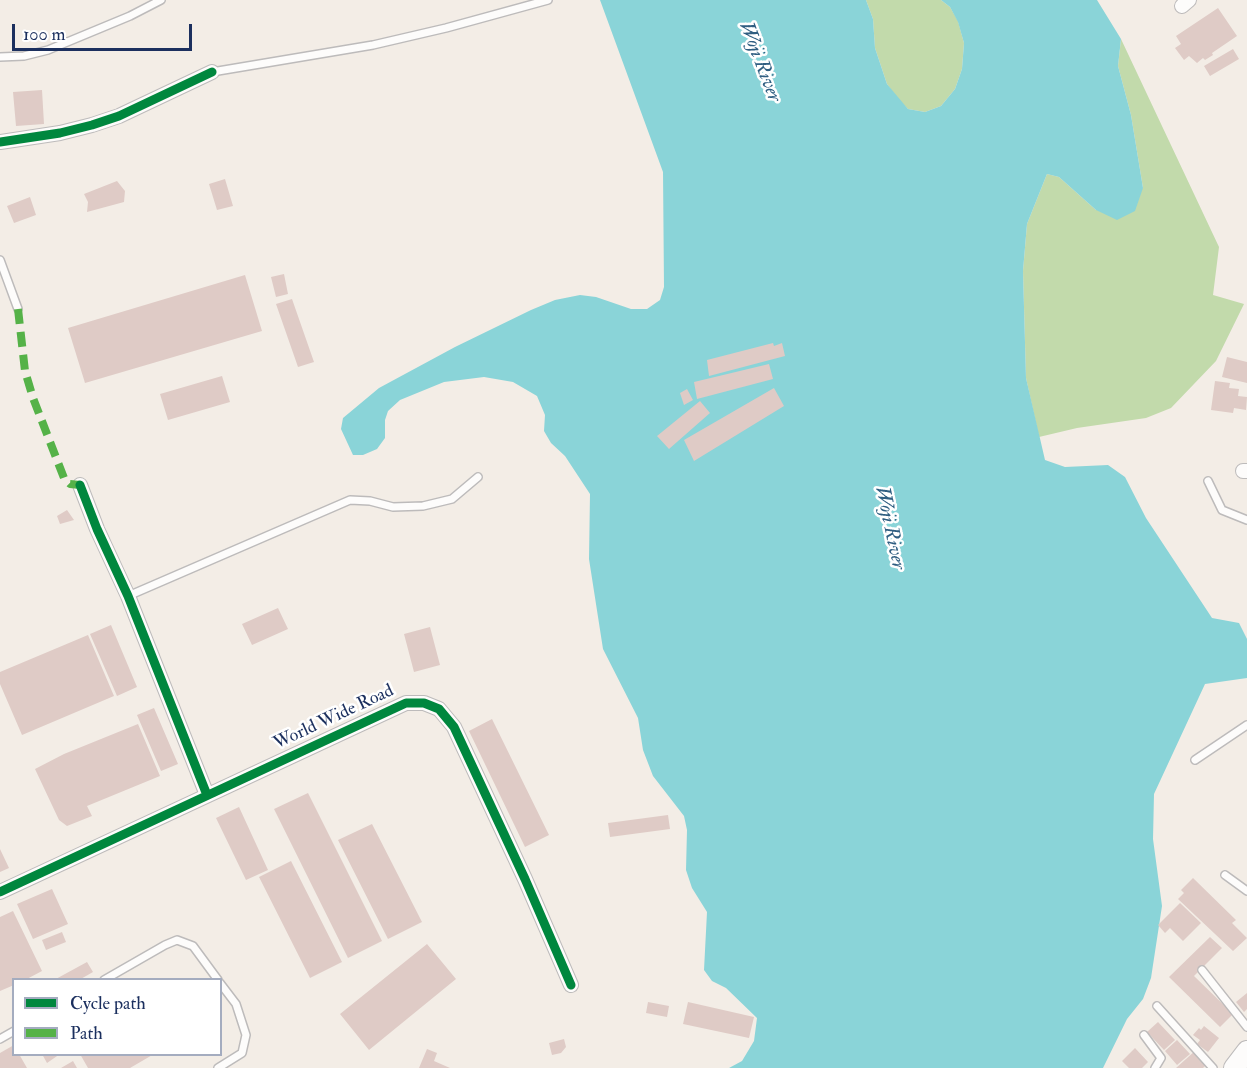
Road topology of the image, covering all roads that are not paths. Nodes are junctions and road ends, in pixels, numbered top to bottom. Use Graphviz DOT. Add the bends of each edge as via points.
graph roads {
  1 [pos="161,0"];
  2 [pos="548,0"];
  3 [pos="0,57"];
  4 [pos="212,72"];
  5 [pos="0,142"];
  6 [pos="0,260"];
  7 [pos="18,309"];
  8 [pos="478,477"];
  9 [pos="1209,482"];
  10 [pos="80,485"];
  11 [pos="1247,520"];
  12 [pos="128,596"];
  13 [pos="1247,725"];
  14 [pos="1195,760"];
  15 [pos="207,795"];
  16 [pos="1226,875"];
  17 [pos="1247,891"];
  18 [pos="0,892"];
  19 [pos="1202,970"];
  20 [pos="107,978"];
  21 [pos="217,978"];
  22 [pos="571,985"];
  23 [pos="222,986"];
  24 [pos="1157,1006"];
  25 [pos="1247,1027"];
  26 [pos="1144,1035"];
  27 [pos="1247,1051"];
  28 [pos="218,1068"];
  29 [pos="1155,1068"];
  30 [pos="1213,1068"];
  31 [pos="1234,1068"];
  1 -- 3 [label="lane" via="75,40 24,56"];
  2 -- 4 [label="lane" via="373,45"];
  4 -- 5 [label="street" via="101,122"];
  6 -- 7 [label="lane"];
  8 -- 12 [label="lane" via="452,499 423,506 393,507 350,500"];
  9 -- 11 [label="lane" via="1222,510"];
  10 -- 12 [label="street"];
  12 -- 15 [label="street"];
  13 -- 14 [label="lane"];
  15 -- 18 [label="street, World Wide Road"];
  15 -- 22 [label="street, World Wide Road" via="406,703 424,703 439,709 454,727"];
  16 -- 17 [label="lane"];
  19 -- 25 [label="lane"];
  20 -- 21 [label="lane" via="177,940 193,946"];
  23 -- 28 [label="lane" via="236,1004 246,1035 242,1053"];
  24 -- 30 [label="lane"];
  26 -- 29 [label="lane" via="1161,1058"];
  27 -- 31 [label="main road"];
}
